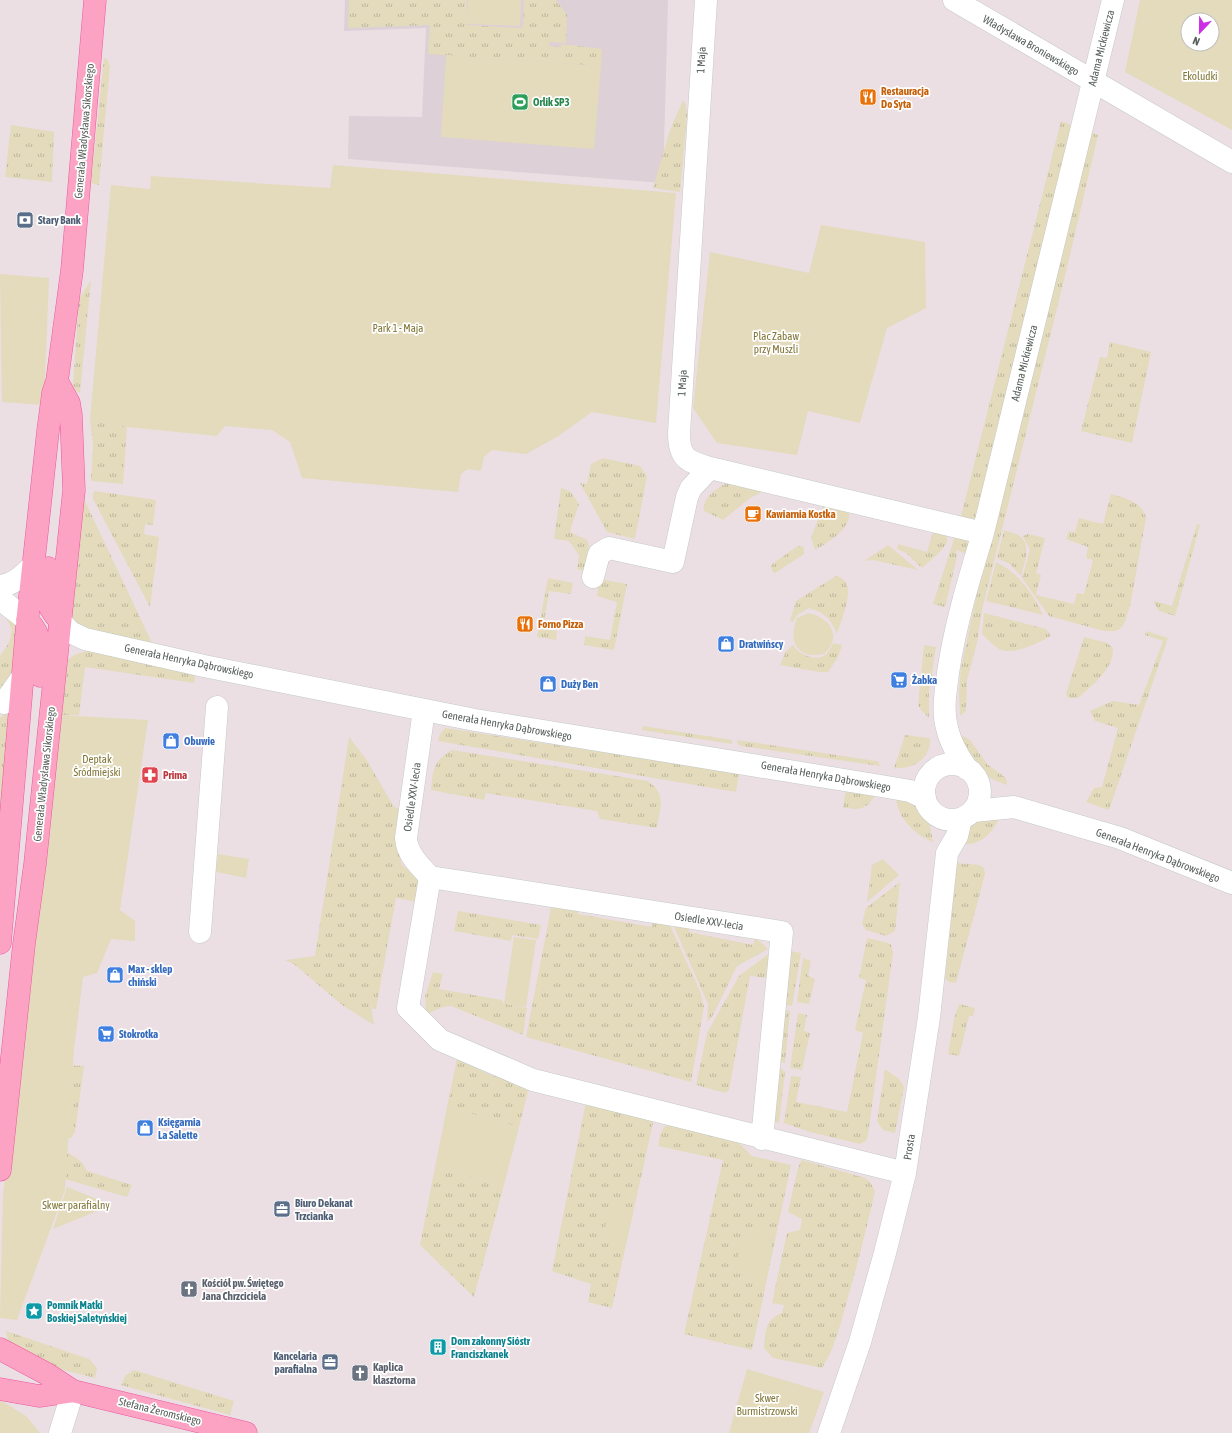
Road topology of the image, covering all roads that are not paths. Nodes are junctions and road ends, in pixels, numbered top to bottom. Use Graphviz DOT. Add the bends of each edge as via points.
graph roads {
  1 [pos="95,0"];
  2 [pos="706,0"];
  3 [pos="954,0"];
  4 [pos="1113,0"];
  5 [pos="1093,81"];
  6 [pos="1232,162"];
  7 [pos="57,381"];
  8 [pos="710,468"];
  9 [pos="40,500"];
  10 [pos="983,533"];
  11 [pos="33,566"];
  12 [pos="593,577"];
  13 [pos="0,586"];
  14 [pos="0,598"];
  15 [pos="27,620"];
  16 [pos="60,621"];
  17 [pos="90,640"];
  18 [pos="55,664"];
  19 [pos="8,704"];
  20 [pos="217,707"];
  21 [pos="424,710"];
  22 [pos="946,727"];
  23 [pos="935,771"];
  24 [pos="972,775"];
  25 [pos="925,798"];
  26 [pos="1014,807"];
  27 [pos="967,815"];
  28 [pos="936,816"];
  29 [pos="36,848"];
  30 [pos="947,853"];
  31 [pos="430,877"];
  32 [pos="1232,883"];
  33 [pos="200,932"];
  34 [pos="0,943"];
  35 [pos="762,1139"];
  36 [pos="1,1154"];
  37 [pos="905,1174"];
  38 [pos="0,1349"];
  39 [pos="0,1390"];
  40 [pos="73,1391"];
  41 [pos="60,1433"];
  42 [pos="246,1433"];
  43 [pos="829,1433"];
  1 -- 7 [label="main road, Generała Władysława Sikorskiego" via="72,270"];
  2 -- 8 [label="street, 1 Maja" via="679,440 681,452 686,458"];
  3 -- 5 [label="street, Władysława Broniewskiego"];
  4 -- 5 [label="street, Adama Mickiewicza"];
  5 -- 6 [label="street, Władysława Broniewskiego"];
  5 -- 10 [label="street, Adama Mickiewicza"];
  7 -- 9 [label="main road, Generała Władysława Sikorskiego" via="52,401"];
  7 -- 16 [label="main road, Generała Władysława Sikorskiego" via="70,409 74,462 74,490"];
  8 -- 10 [label="street, 1 Maja"];
  8 -- 12 [label="street" via="691,488 687,497 673,562 609,548 599,554"];
  9 -- 11 [label="main road, Generała Władysława Sikorskiego"];
  9 -- 16 [label="main road" via="51,528 45,598"];
  10 -- 22 [label="street, Adama Mickiewicza" via="962,601 952,645 945,695"];
  11 -- 13 [label="street" via="17,581 8,586"];
  11 -- 15 [label="main road, Generała Władysława Sikorskiego"];
  14 -- 15 [label="street"];
  15 -- 19 [label="main road, Generała Władysława Sikorskiego" via="23,676"];
  15 -- 29 [label="main road" via="35,627 41,641 26,813"];
  16 -- 17 [label="street, Generała Henryka Dąbrowskiego" via="75,635"];
  16 -- 18 [label="main road, Generała Władysława Sikorskiego"];
  17 -- 18 [label="street" via="62,655"];
  17 -- 21 [label="street, Generała Henryka Dąbrowskiego" via="204,666"];
  18 -- 29 [label="main road, Generała Władysława Sikorskiego"];
  19 -- 34 [label="main road, Generała Władysława Sikorskiego"];
  20 -- 33 [label="street"];
  21 -- 25 [label="street, Generała Henryka Dąbrowskiego" via="887,786 910,791"];
  21 -- 31 [label="street, Osiedle XXV-lecia" via="406,846"];
  22 -- 23 [label="street, Adama Mickiewicza"];
  22 -- 24 [label="street, Adama Mickiewicza" via="957,755"];
  23 -- 24 [label="street" via="950,764"];
  23 -- 25 [label="street" via="924,787"];
  24 -- 26 [label="street, Generała Henryka Dąbrowskiego" via="998,792"];
  24 -- 27 [label="street" via="980,798"];
  25 -- 28 [label="street"];
  26 -- 27 [label="street, Generała Henryka Dąbrowskiego"];
  26 -- 32 [label="street, Generała Henryka Dąbrowskiego" via="1120,838"];
  27 -- 28 [label="street" via="952,820"];
  27 -- 30 [label="street, Prosta"];
  28 -- 30 [label="street, Prosta" via="938,832"];
  29 -- 36 [label="main road, Generała Władysława Sikorskiego"];
  30 -- 37 [label="street, Prosta" via="929,1017"];
  31 -- 35 [label="street" via="408,1008 440,1040 533,1080"];
  31 -- 35 [label="street, Osiedle XXV-lecia" via="782,932"];
  35 -- 37 [label="street"];
  37 -- 43 [label="street, Prosta" via="860,1342"];
  38 -- 40 [label="main road, Stefana Żeromskiego"];
  39 -- 40 [label="main road, Stefana Żeromskiego" via="39,1396"];
  40 -- 41 [label="street"];
  40 -- 42 [label="main road, Stefana Żeromskiego"];
}
